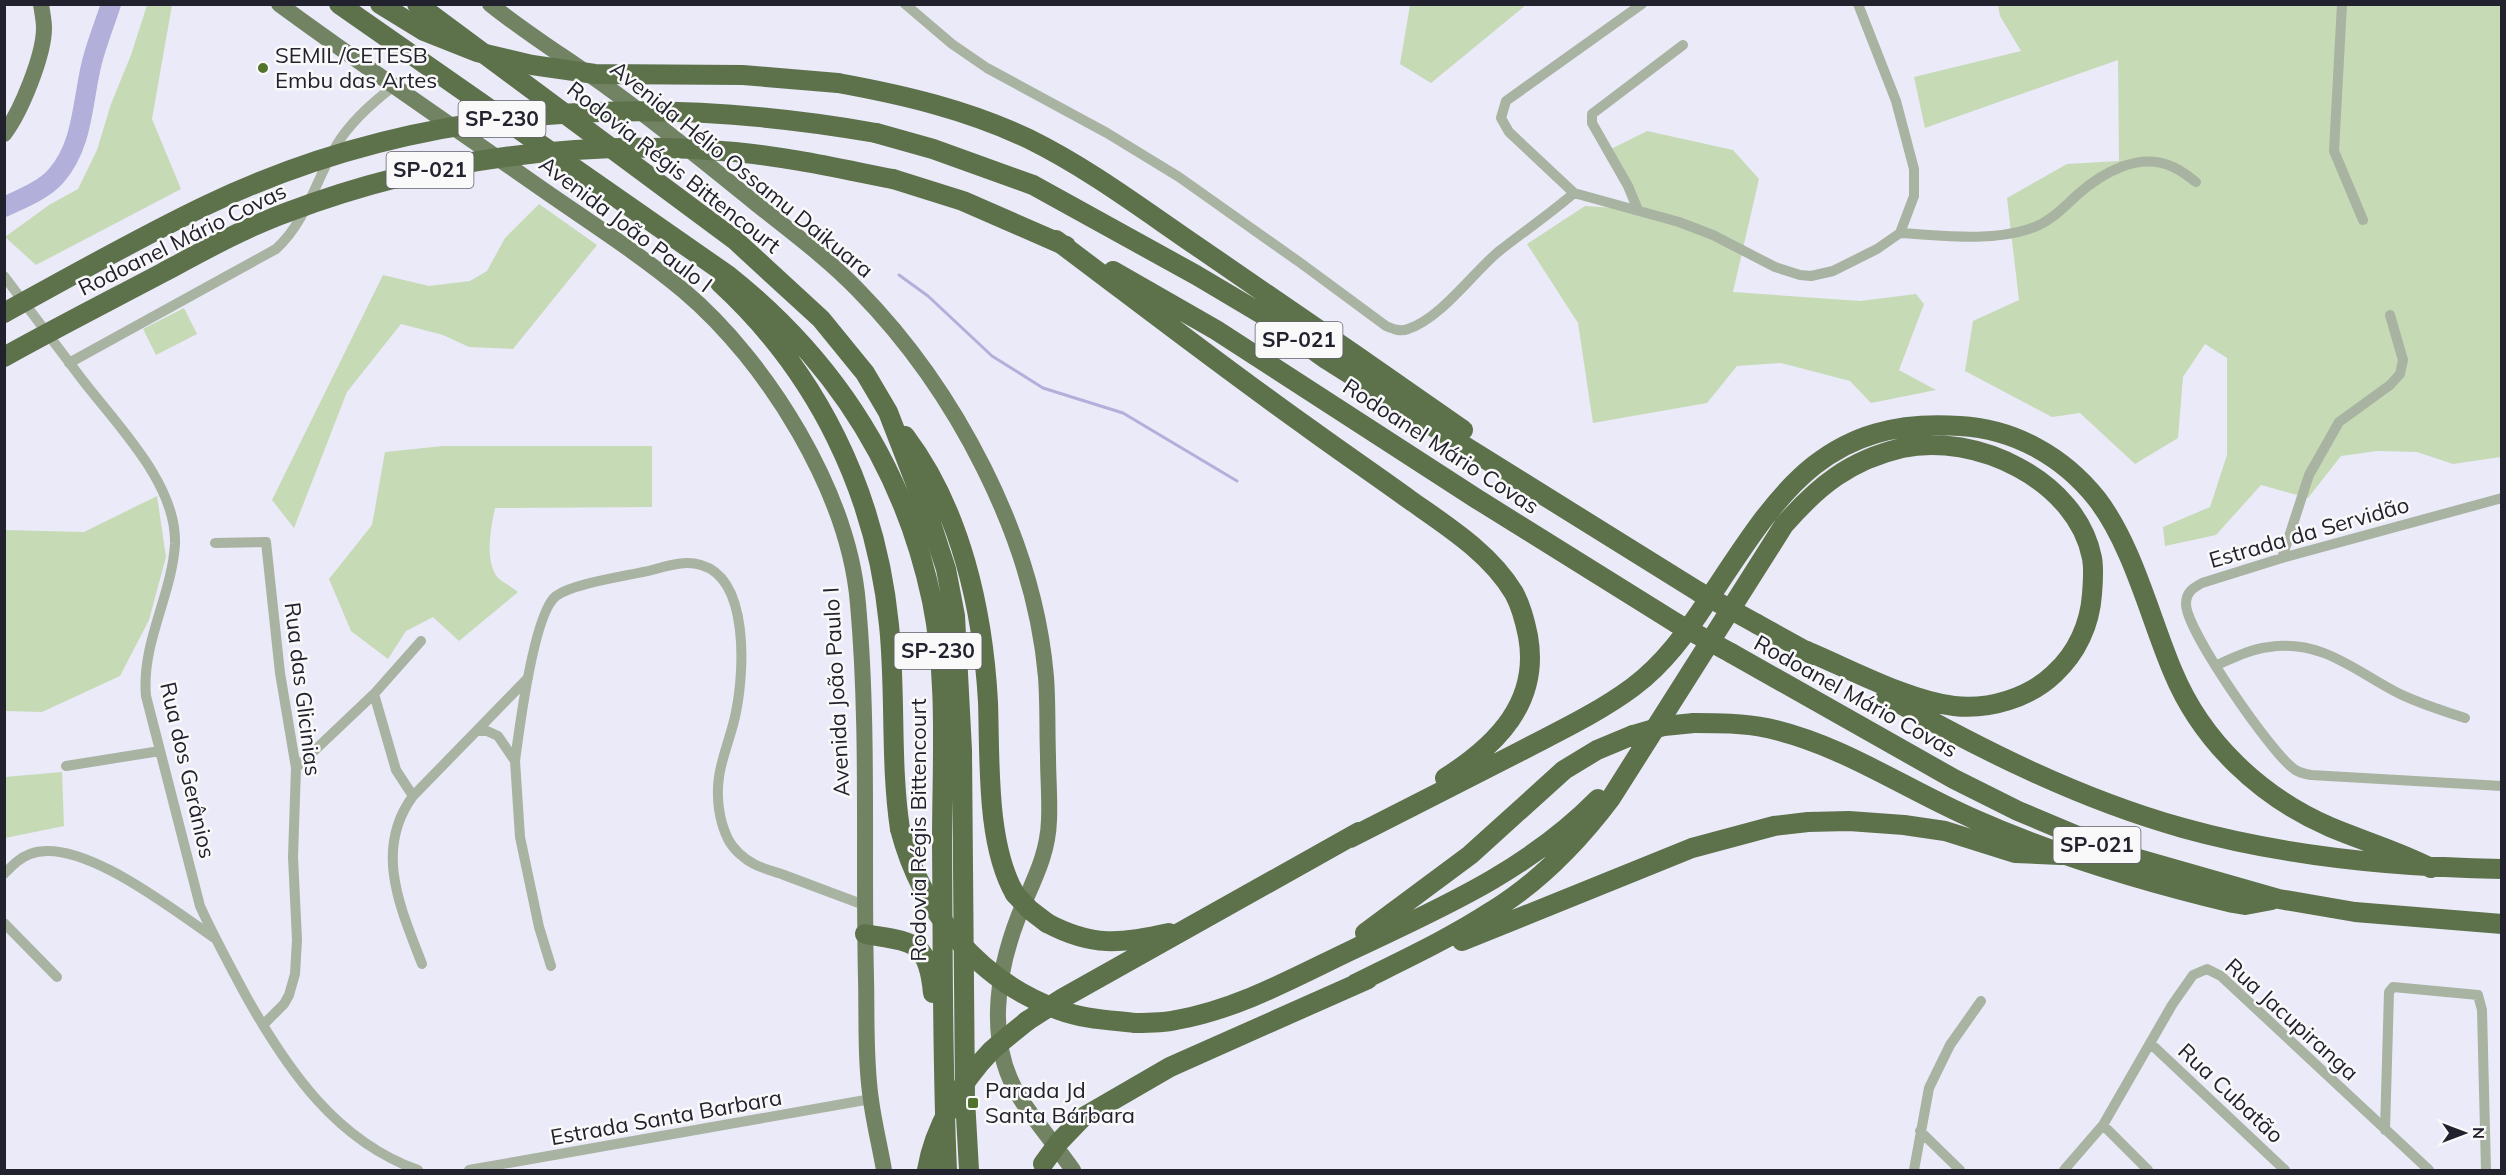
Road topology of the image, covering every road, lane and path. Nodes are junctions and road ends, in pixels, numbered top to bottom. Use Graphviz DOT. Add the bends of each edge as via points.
graph roads {
  1 [pos="41,4"];
  2 [pos="48,4"];
  3 [pos="279,4"];
  4 [pos="339,4"];
  5 [pos="380,4"];
  6 [pos="417,4"];
  7 [pos="490,4"];
  8 [pos="905,4"];
  9 [pos="1642,4"];
  10 [pos="1858,4"];
  11 [pos="2342,4"];
  12 [pos="45,29"];
  13 [pos="1683,45"];
  14 [pos="394,86"];
  15 [pos="4,134"];
  16 [pos="2196,182"];
  17 [pos="1574,193"];
  18 [pos="1638,210"];
  19 [pos="2363,220"];
  20 [pos="665,232"];
  21 [pos="1900,233"];
  22 [pos="1056,240"];
  23 [pos="4,276"];
  24 [pos="4,313"];
  25 [pos="2390,315"];
  26 [pos="4,357"];
  27 [pos="69,363"];
  28 [pos="888,412"];
  29 [pos="2500,499"];
  30 [pos="1568,509"];
  31 [pos="2502,511"];
  32 [pos="215,543"];
  33 [pos="2283,558"];
  34 [pos="421,641"];
  35 [pos="1802,649"];
  36 [pos="2217,664"];
  37 [pos="528,678"];
  38 [pos="374,694"];
  39 [pos="2465,718"];
  40 [pos="477,731"];
  41 [pos="1636,742"];
  42 [pos="160,751"];
  43 [pos="515,761"];
  44 [pos="66,766"];
  45 [pos="296,768"];
  46 [pos="2502,786"];
  47 [pos="413,796"];
  48 [pos="1350,837"];
  49 [pos="2060,855"];
  50 [pos="2431,868"];
  51 [pos="2502,869"];
  52 [pos="4,874"];
  53 [pos="2279,899"];
  54 [pos="864,905"];
  55 [pos="4,923"];
  56 [pos="2502,924"];
  57 [pos="1192,927"];
  58 [pos="865,934"];
  59 [pos="214,938"];
  60 [pos="422,964"];
  61 [pos="1321,964"];
  62 [pos="551,966"];
  63 [pos="57,977"];
  64 [pos="1355,984"];
  65 [pos="1981,1001"];
  66 [pos="262,1025"];
  67 [pos="2150,1043"];
  68 [pos="871,1099"];
  69 [pos="944,1103"];
  70 [pos="2103,1125"];
  71 [pos="2385,1130"];
  72 [pos="1920,1131"];
  73 [pos="1041,1167"];
  74 [pos="418,1170"];
  75 [pos="469,1170"];
  76 [pos="884,1170"];
  77 [pos="927,1170"];
  78 [pos="947,1170"];
  79 [pos="969,1170"];
  80 [pos="1073,1170"];
  81 [pos="1914,1170"];
  82 [pos="1960,1170"];
  83 [pos="2064,1170"];
  84 [pos="2148,1170"];
  85 [pos="2285,1170"];
  86 [pos="2429,1170"];
  87 [pos="2486,1170"];
  1 -- 12 [label="main road"];
  2 -- 12 [label="main road"];
  3 -- 14 [label="main road, Avenida João Paulo I"];
  4 -- 20 [label="highway, Rodovia Régis Bittencourt / SP-230"];
  5 -- 30 [label="highway, bridge" via="435,35 477,52 532,65 595,74 743,75 838,83 908,96 969,114 1084,170 1418,399"];
  6 -- 28 [label="highway, Rodovia Régis Bittencourt / SP-230" via="735,240 821,319 866,374"];
  7 -- 80 [label="main road, Avenida Hélio Ossamu Daikuara" via="607,87 822,257 864,296 906,346 971,441 1027,583 1046,677 1047,844 1008,949 999,988 1000,1045 1007,1073 1021,1100"];
  8 -- 17 [label="street" via="987,68 1179,177 1394,329 1421,323 1498,253"];
  9 -- 17 [label="street" via="1506,101 1502,108 1501,118 1509,132"];
  10 -- 21 [label="street" via="1896,101 1914,169 1914,196"];
  11 -- 19 [label="street" via="2334,151"];
  12 -- 15 [label="main road" via="25,98"];
  13 -- 18 [label="street" via="1592,114 1592,123"];
  14 -- 27 [label="street" via="368,108 337,145 286,241"];
  14 -- 54 [label="main road, Avenida João Paulo I" via="684,291 716,321 762,375 801,439 834,505 850,554 858,600 864,705"];
  16 -- 21 [label="street" via="2162,162 2133,163 2101,177 2057,214 2025,231 1956,236"];
  17 -- 18 [label="street"];
  18 -- 21 [label="street" via="1705,232 1775,267 1811,276 1833,271"];
  20 -- 61 [label="highway, bridge" via="733,295 795,370 833,431 866,505 890,625 900,829 913,869 953,937 979,964 1018,992 1059,1011 1135,1023 1174,1021 1208,1013"];
  20 -- 69 [label="highway, Rodovia Régis Bittencourt / SP-230" via="763,303 821,364 868,434 898,491 916,542 932,602 942,706"];
  22 -- 26 [label="highway, Rodoanel Mário Covas / SP-021, bridge" via="963,201 893,179 805,162 675,148 584,148 513,154 425,171 288,212"];
  22 -- 48 [label="highway" via="1436,518 1475,549 1514,593 1525,618 1530,647 1530,672 1516,713 1486,749 1458,770"];
  22 -- 53 [label="highway, Rodoanel Mário Covas / SP-021, bridge" via="1216,330 1676,622 1880,739 2018,812 2118,854"];
  23 -- 27 [label="street, Rua dos Gerânios"];
  24 -- 30 [label="highway, Rodoanel Mário Covas / SP-021, bridge" via="208,204 299,167 412,134 540,114 609,111 684,112 811,122 876,133 1033,185 1196,274"];
  25 -- 33 [label="street" via="2403,360 2400,374 2339,422 2309,475"];
  27 -- 42 [label="street, Rua dos Gerânios" via="129,435 164,495 172,518 173,557 145,686"];
  28 -- 57 [label="highway, bridge" via="921,456 944,504 968,573 980,626 998,852 1015,894 1047,923 1070,935 1096,941 1127,941"];
  28 -- 79 [label="highway, Rodovia Régis Bittencourt / SP-230" via="931,523 955,616 962,750"];
  29 -- 31 [label="street"];
  29 -- 33 [label="street, Estrada da Servidão"];
  30 -- 35 [label="highway, Rodoanel Mário Covas / SP-021, bridge" via="1699,592"];
  32 -- 45 [label="street, Rua das Glicinias" via="266,542 280,672"];
  33 -- 36 [label="street, Estrada da Servidão" via="2191,589 2186,606 2189,618"];
  34 -- 38 [label="street"];
  35 -- 41 [label="highway" via="1933,702 1971,707 2007,701 2044,683 2072,654 2092,601 2092,559 2087,541 2070,510 2039,481 1979,451 1915,447 1854,465 1831,478 1784,525 1686,681"];
  35 -- 50 [label="highway, Rodoanel Mário Covas / SP-021" via="2008,760 2127,810 2184,828 2292,852"];
  36 -- 39 [label="street" via="2267,647 2319,650 2400,693"];
  36 -- 46 [label="street, Estrada da Servidão" via="2271,744 2301,773"];
  37 -- 40 [label="street"];
  37 -- 43 [label="street"];
  37 -- 54 [label="street" via="543,617 562,592 665,566 684,563 709,568 728,585 733,597 741,653 736,712 719,777 719,806 728,839 753,864"];
  38 -- 45 [label="street"];
  38 -- 47 [label="street" via="396,770"];
  40 -- 43 [label="street" via="498,736"];
  40 -- 47 [label="street"];
  41 -- 49 [label="highway, bridge" via="1664,726 1733,723 1766,728 1796,736 1887,774 1972,819"];
  41 -- 61 [label="highway" via="1597,750 1564,770 1470,855"];
  41 -- 61 [label="highway" via="1610,786 1583,814 1525,861 1437,910"];
  41 -- 64 [label="highway" via="1611,798 1590,826 1527,886 1460,930"];
  42 -- 44 [label="street"];
  42 -- 59 [label="street, Rua dos Gerânios" via="200,906"];
  43 -- 62 [label="street" via="520,837"];
  45 -- 66 [label="street, Rua das Glicinias" via="295,974 284,1004"];
  47 -- 60 [label="street" via="396,830 392,860 400,907"];
  48 -- 50 [label="highway" via="1554,734 1639,682 1688,631 1762,519 1815,463 1863,436 1889,429 1946,425 1994,429 2027,442 2056,460 2097,499 2130,561 2174,675 2190,705 2232,761 2262,789 2325,825"];
  48 -- 57 [label="highway"];
  49 -- 53 [label="highway" via="2233,903 2245,905"];
  49 -- 64 [label="highway" via="2015,853 1945,831 1904,825 1849,821 1774,826 1692,848"];
  50 -- 51 [label="highway, Rodoanel Mário Covas / SP-021"];
  52 -- 59 [label="street" via="31,853 57,851 82,857 134,884"];
  53 -- 56 [label="highway, Rodoanel Mário Covas / SP-021" via="2355,912"];
  54 -- 58 [label="main road, Avenida João Paulo I"];
  55 -- 63 [label="street"];
  57 -- 77 [label="highway, bridge" via="1063,998 990,1052 944,1119"];
  58 -- 68 [label="main road, Avenida João Paulo I"];
  58 -- 69 [label="highway" via="917,945 927,961 932,977"];
  59 -- 66 [label="street, Rua dos Gerânios"];
  64 -- 73 [label="highway, bridge" via="1170,1067 1082,1118"];
  65 -- 72 [label="street" via="1937,1069"];
  66 -- 74 [label="street" via="303,1085 333,1117 395,1161"];
  67 -- 70 [label="street, Rua Jacupiranga"];
  67 -- 71 [label="street, Rua Jacupiranga" via="2193,975 2200,970 2213,971"];
  67 -- 85 [label="street, Rua Cubatão"];
  68 -- 75 [label="street, Estrada Santa Barbara"];
  68 -- 76 [label="main road, Avenida João Paulo I"];
  69 -- 78 [label="highway, Rodovia Régis Bittencourt / SP-230"];
  70 -- 83 [label="street, Rua Jacupiranga"];
  70 -- 84 [label="street"];
  71 -- 86 [label="street, Rua Jacupiranga"];
  71 -- 87 [label="street" via="2387,996 2393,987 2478,994 2482,1010"];
  72 -- 81 [label="street"];
  72 -- 82 [label="street"];
}
